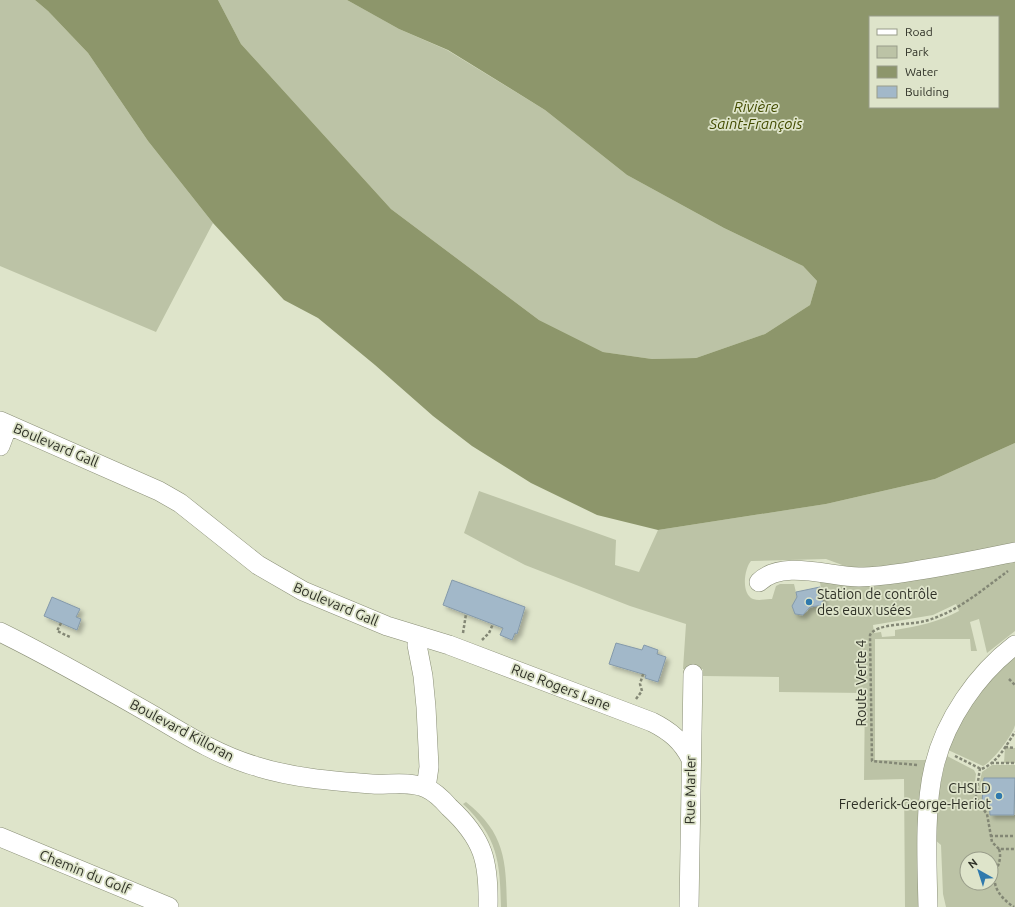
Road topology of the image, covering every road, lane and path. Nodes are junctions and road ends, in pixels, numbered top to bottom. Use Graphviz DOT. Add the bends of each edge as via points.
graph roads {
  1 [pos="4,423"];
  2 [pos="0,446"];
  3 [pos="1015,552"];
  4 [pos="1009,571"];
  5 [pos="760,582"];
  6 [pos="466,614"];
  7 [pos="61,623"];
  8 [pos="493,624"];
  9 [pos="0,632"];
  10 [pos="418,636"];
  11 [pos="70,637"];
  12 [pos="462,637"];
  13 [pos="479,643"];
  14 [pos="1015,645"];
  15 [pos="643,674"];
  16 [pos="693,674"];
  17 [pos="1009,679"];
  18 [pos="1015,685"];
  19 [pos="635,703"];
  20 [pos="1015,732"];
  21 [pos="1005,748"];
  22 [pos="1015,748"];
  23 [pos="954,755"];
  24 [pos="691,759"];
  25 [pos="991,763"];
  26 [pos="1015,763"];
  27 [pos="919,767"];
  28 [pos="980,768"];
  29 [pos="426,788"];
  30 [pos="990,836"];
  31 [pos="1015,836"];
  32 [pos="0,837"];
  33 [pos="999,849"];
  34 [pos="1015,849"];
  35 [pos="169,907"];
  36 [pos="488,907"];
  37 [pos="689,907"];
  38 [pos="928,907"];
  39 [pos="1014,907"];
  1 -- 2 [label="street"];
  1 -- 10 [label="street, Boulevard Gall" via="135,479 171,498 258,565 290,585 387,626"];
  3 -- 5 [label="street" via="966,563 887,575 859,577 783,571 770,573"];
  4 -- 27 [label="path, Route Verte 4" via="963,604 941,616 924,622 878,628 870,635 872,761 914,764"];
  6 -- 12 [label="path"];
  7 -- 11 [label="path" via="56,630"];
  8 -- 13 [label="path" via="489,633"];
  9 -- 29 [label="street, Boulevard Killoran" via="96,682 192,738 254,766 313,779"];
  10 -- 24 [label="street, Rue Rogers Lane" via="449,644 652,722 671,732"];
  10 -- 29 [label="street" via="426,707 429,774"];
  14 -- 38 [label="street" via="988,670 967,696 950,724 937,756 929,800"];
  15 -- 19 [label="path" via="640,684 642,691"];
  16 -- 24 [label="street, Rue Marler"];
  17 -- 18 [label="path"];
  20 -- 21 [label="path"];
  21 -- 22 [label="path"];
  21 -- 25 [label="path"];
  23 -- 28 [label="path"];
  24 -- 37 [label="street, Rue Marler"];
  25 -- 26 [label="path"];
  25 -- 28 [label="path"];
  28 -- 30 [label="path" via="976,795 978,803 987,814"];
  29 -- 36 [label="street" via="456,813 481,848 488,876"];
  30 -- 31 [label="path"];
  30 -- 33 [label="path"];
  32 -- 35 [label="street, Chemin du Golf"];
  33 -- 34 [label="path"];
  33 -- 39 [label="path" via="1001,855 995,885 1003,898"];
}
